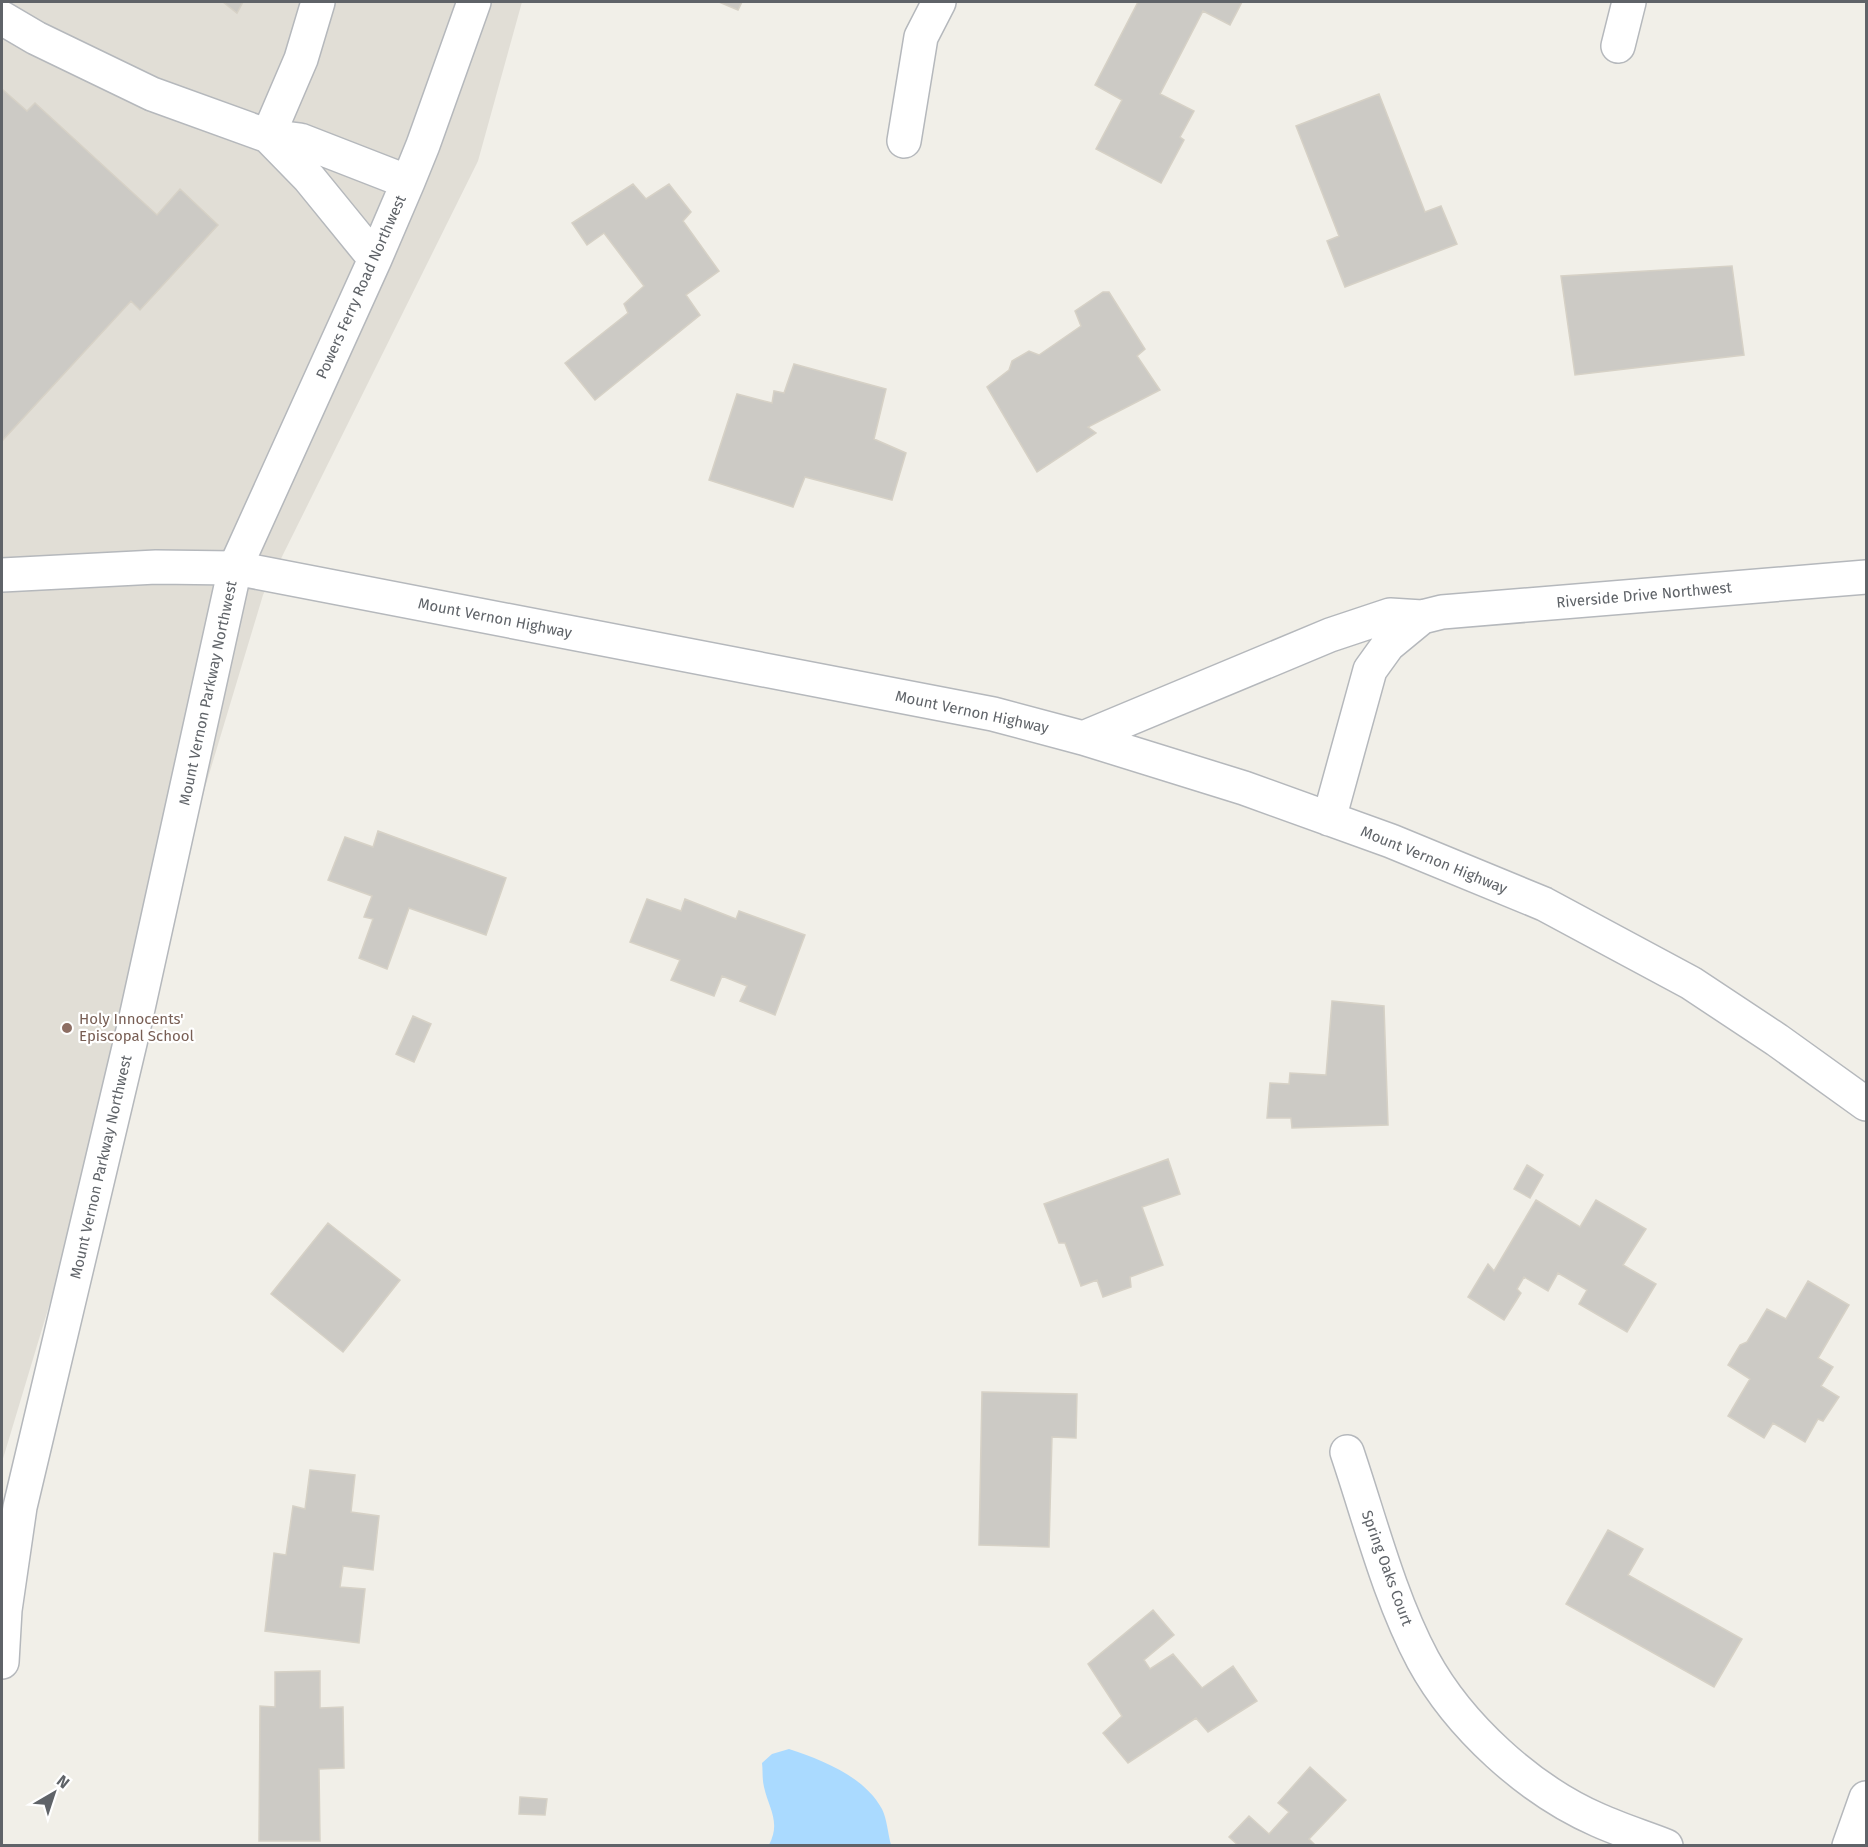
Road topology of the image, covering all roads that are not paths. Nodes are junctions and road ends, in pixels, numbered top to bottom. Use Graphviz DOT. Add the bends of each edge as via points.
graph roads {
  1 [pos="318,2"];
  2 [pos="474,2"];
  3 [pos="939,2"];
  4 [pos="1629,2"];
  5 [pos="2,18"];
  6 [pos="1618,46"];
  7 [pos="268,136"];
  8 [pos="904,141"];
  9 [pos="408,182"];
  10 [pos="375,259"];
  11 [pos="235,568"];
  12 [pos="2,575"];
  13 [pos="1866,577"];
  14 [pos="1422,617"];
  15 [pos="1083,738"];
  16 [pos="1329,819"];
  17 [pos="1866,1104"];
  18 [pos="1347,1452"];
  19 [pos="2,1662"];
  20 [pos="1866,1798"];
  21 [pos="1666,1845"];
  22 [pos="1849,1845"];
  1 -- 7 [label="street" via="301,59"];
  2 -- 9 [label="street, Powers Ferry Road Northwest"];
  3 -- 8 [label="street" via="921,37"];
  4 -- 6 [label="street"];
  5 -- 7 [label="street" via="152,94"];
  7 -- 9 [label="street" via="300,140"];
  7 -- 10 [label="street" via="309,178"];
  9 -- 10 [label="street, Powers Ferry Road Northwest"];
  10 -- 11 [label="street, Powers Ferry Road Northwest"];
  11 -- 12 [label="street, Mount Vernon Highway" via="156,567"];
  11 -- 15 [label="street, Mount Vernon Highway" via="993,714"];
  11 -- 19 [label="street, Mount Vernon Parkway Northwest" via="135,1022 20,1507 5,1610"];
  13 -- 14 [label="street, Riverside Drive Northwest" via="1442,612"];
  14 -- 15 [label="street" via="1390,615 1330,634"];
  14 -- 16 [label="street" via="1388,645 1370,670"];
  15 -- 16 [label="street, Mount Vernon Highway"];
  16 -- 17 [label="street, Mount Vernon Highway" via="1544,904 1690,983"];
  18 -- 21 [label="street, Spring Oaks Court" via="1399,1607 1424,1661 1461,1715 1507,1763 1550,1794 1597,1820"];
  20 -- 22 [label="street"];
}
